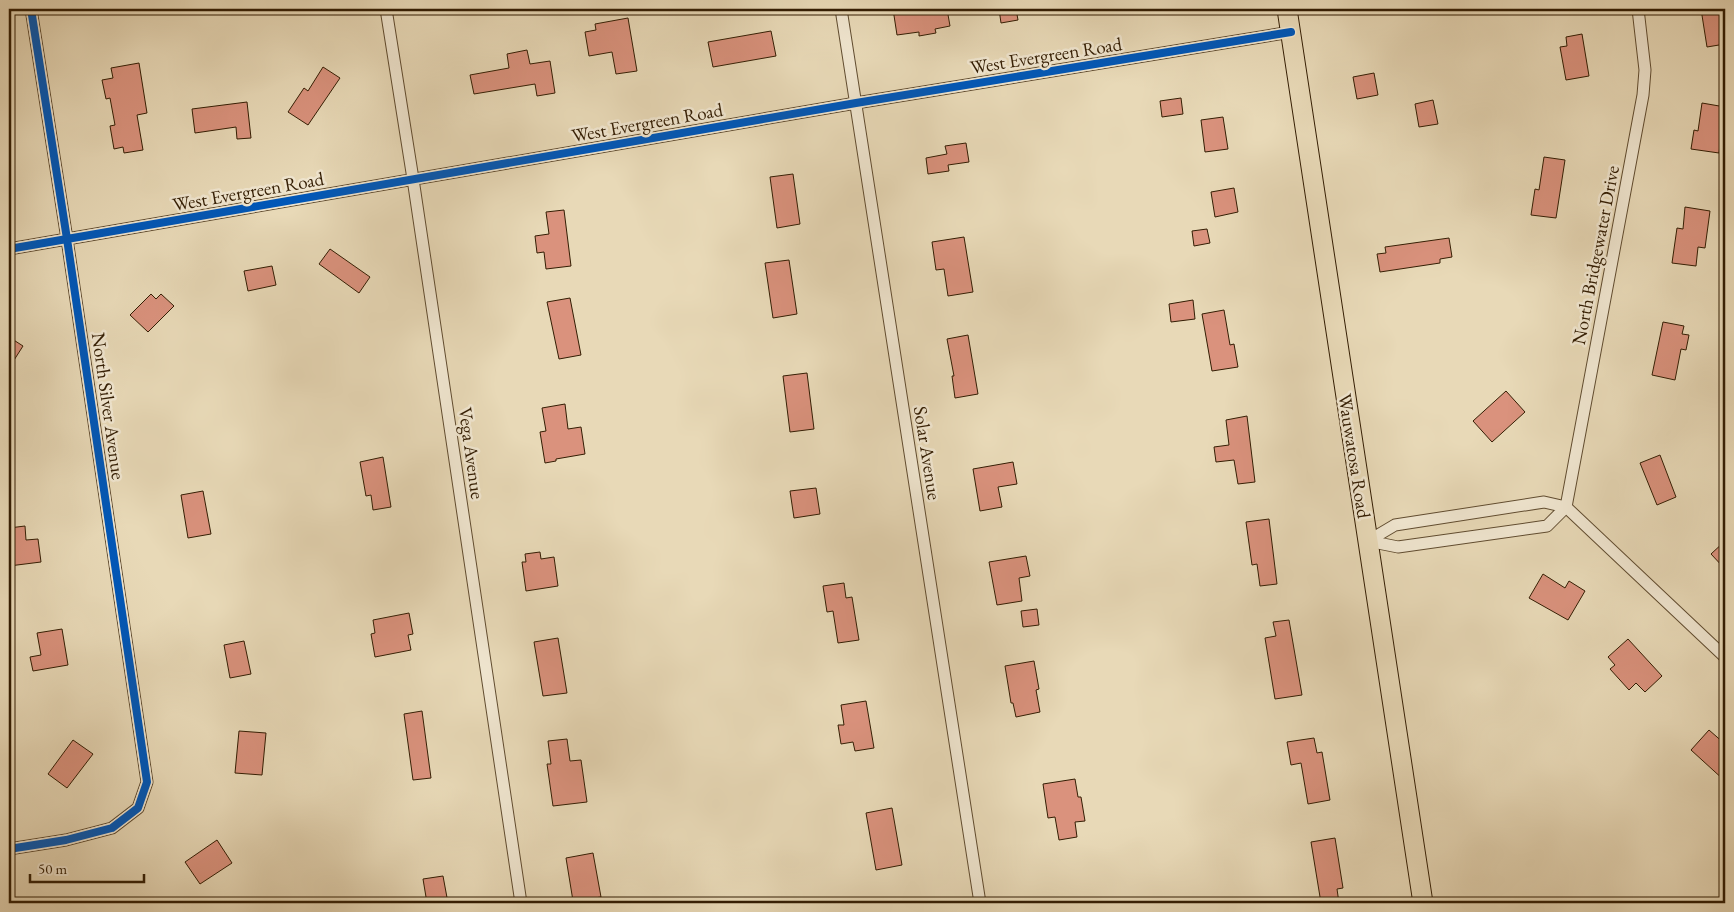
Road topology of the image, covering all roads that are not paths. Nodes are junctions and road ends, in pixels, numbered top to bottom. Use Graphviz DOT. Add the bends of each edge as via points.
graph roads {
  1 [pos="31,9"];
  2 [pos="386,9"];
  3 [pos="841,9"];
  4 [pos="1287,9"];
  5 [pos="1638,9"];
  6 [pos="1291,32"];
  7 [pos="856,103"];
  8 [pos="413,179"];
  9 [pos="68,239"];
  10 [pos="9,249"];
  11 [pos="1566,507"];
  12 [pos="1368,541"];
  13 [pos="1725,657"];
  14 [pos="9,849"];
  15 [pos="521,903"];
  16 [pos="980,903"];
  17 [pos="1423,903"];
  1 -- 9 [label="street, North Silver Avenue"];
  2 -- 8 [label="street, Vega Avenue"];
  3 -- 7 [label="street, Solar Avenue"];
  4 -- 6 [label="main road, Wauwatosa Road"];
  5 -- 11 [label="street, North Bridgewater Drive" via="1646,70 1643,95"];
  6 -- 7 [label="street, West Evergreen Road"];
  6 -- 12 [label="main road, Wauwatosa Road"];
  7 -- 8 [label="street, West Evergreen Road"];
  7 -- 16 [label="street, Solar Avenue"];
  8 -- 9 [label="street, West Evergreen Road"];
  8 -- 15 [label="street, Vega Avenue"];
  9 -- 10 [label="street, West Evergreen Road"];
  9 -- 14 [label="street, North Silver Avenue" via="147,782 138,808 112,828 66,840"];
  11 -- 12 [label="street" via="1544,502 1395,525"];
  11 -- 12 [label="street" via="1547,526 1398,548"];
  11 -- 13 [label="street"];
  12 -- 17 [label="main road, Wauwatosa Road"];
}
